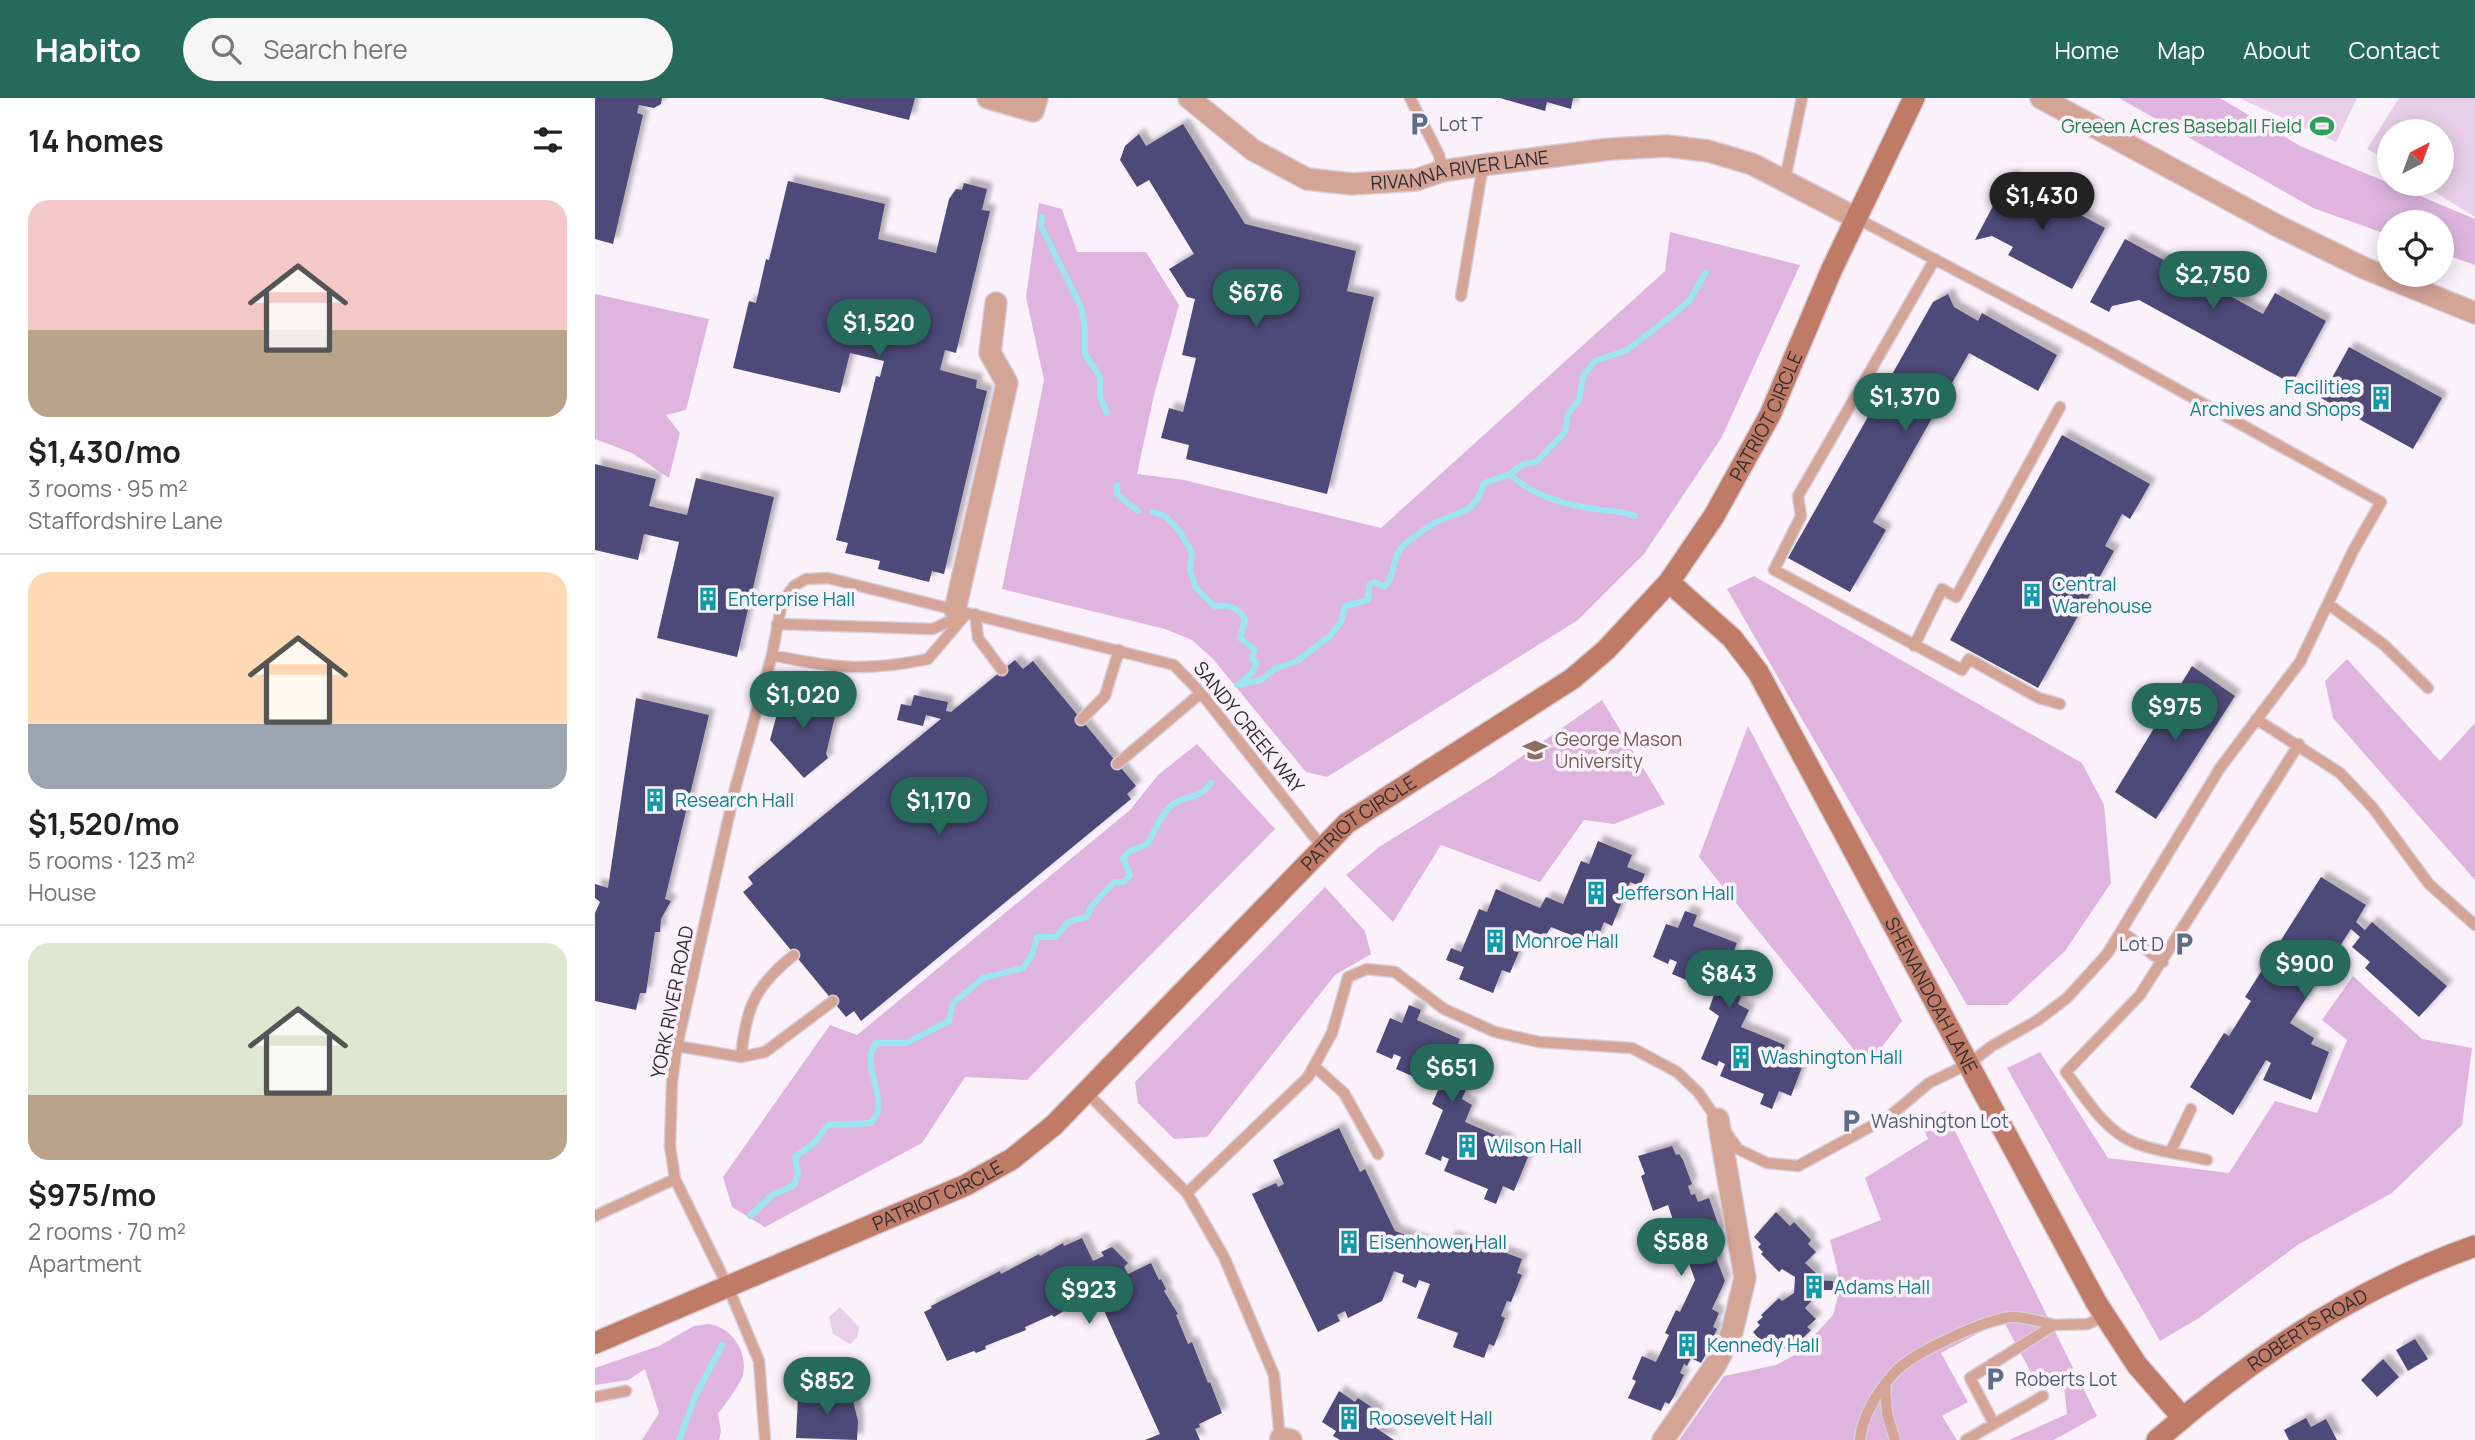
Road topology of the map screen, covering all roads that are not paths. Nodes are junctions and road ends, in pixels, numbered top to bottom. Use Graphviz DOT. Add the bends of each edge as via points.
graph roads {
  1 [pos="988,98"];
  2 [pos="1037,98"];
  3 [pos="1189,98"];
  4 [pos="1410,98"];
  5 [pos="1802,98"];
  6 [pos="1914,98"];
  7 [pos="2041,98"];
  8 [pos="1483,165"];
  9 [pos="1442,171"];
  10 [pos="1785,179"];
  11 [pos="1856,218"];
  12 [pos="1935,259"];
  13 [pos="1461,296"];
  14 [pos="996,303"];
  15 [pos="2475,313"];
  16 [pos="2060,407"];
  17 [pos="1669,582"];
  18 [pos="782,602"];
  19 [pos="2328,604"];
  20 [pos="966,612"];
  21 [pos="778,624"];
  22 [pos="1915,646"];
  23 [pos="1119,650"];
  24 [pos="772,655"];
  25 [pos="1002,670"];
  26 [pos="2428,688"];
  27 [pos="1201,692"];
  28 [pos="2060,704"];
  29 [pos="2256,719"];
  30 [pos="1081,720"];
  31 [pos="2299,744"];
  32 [pos="1117,764"];
  33 [pos="1323,848"];
  34 [pos="2475,925"];
  35 [pos="2121,931"];
  36 [pos="794,955"];
  37 [pos="2163,962"];
  38 [pos="833,1001"];
  39 [pos="677,1046"];
  40 [pos="741,1057"];
  41 [pos="1970,1063"];
  42 [pos="1314,1066"];
  43 [pos="1086,1092"];
  44 [pos="2191,1109"];
  45 [pos="1718,1119"];
  46 [pos="2171,1151"];
  47 [pos="1378,1154"];
  48 [pos="2207,1160"];
  49 [pos="675,1179"];
  50 [pos="1187,1193"];
  51 [pos="595,1216"];
  52 [pos="2475,1245"];
  53 [pos="728,1287"];
  54 [pos="2104,1316"];
  55 [pos="2054,1325"];
  56 [pos="595,1343"];
  57 [pos="1885,1385"];
  58 [pos="626,1391"];
  59 [pos="2043,1396"];
  60 [pos="595,1397"];
  61 [pos="2183,1418"];
  62 [pos="1994,1424"];
  63 [pos="1284,1439"];
  64 [pos="765,1440"];
  65 [pos="1663,1440"];
  66 [pos="1860,1440"];
  67 [pos="1895,1440"];
  68 [pos="1966,1440"];
  69 [pos="2157,1440"];
  1 -- 2 [label="street" via="1034,111"];
  3 -- 9 [label="street, RIVANNA RIVER LANE" via="1253,150 1307,179 1352,184 1416,180"];
  4 -- 9 [label="lane" via="1439,155"];
  5 -- 10 [label="lane"];
  6 -- 11 [label="street, PATRIOT CIRCLE"];
  7 -- 15 [label="street" via="2276,225 2364,268"];
  8 -- 9 [label="street, RIVANNA RIVER LANE"];
  8 -- 10 [label="street, RIVANNA RIVER LANE" via="1643,146 1708,151"];
  8 -- 13 [label="lane"];
  10 -- 11 [label="street, RIVANNA RIVER LANE"];
  11 -- 12 [label="lane"];
  11 -- 17 [label="street, PATRIOT CIRCLE" via="1770,415 1714,516"];
  12 -- 19 [label="lane" via="2381,502"];
  12 -- 22 [label="lane" via="1798,496 1801,516 1775,570"];
  14 -- 20 [label="street" via="990,353 1007,383"];
  16 -- 22 [label="lane" via="1956,597 1942,589"];
  17 -- 33 [label="street, PATRIOT CIRCLE" via="1606,650 1572,679 1347,823"];
  17 -- 41 [label="street, SHENANDOAH LANE" via="1732,638 1758,671"];
  18 -- 20 [label="lane, SANDY CREEK WAY" via="806,579 828,578"];
  18 -- 21 [label="lane, YORK RIVER ROAD"];
  19 -- 26 [label="lane" via="2383,644"];
  19 -- 29 [label="lane" via="2300,662"];
  20 -- 21 [label="lane" via="933,629"];
  20 -- 23 [label="lane, SANDY CREEK WAY"];
  20 -- 24 [label="lane" via="928,659 864,669 819,666"];
  20 -- 25 [label="lane" via="978,638"];
  21 -- 24 [label="lane, YORK RIVER ROAD"];
  22 -- 28 [label="lane" via="1962,670 1969,659 2039,698"];
  23 -- 27 [label="lane, SANDY CREEK WAY" via="1174,665"];
  23 -- 30 [label="lane" via="1105,696"];
  24 -- 39 [label="lane, YORK RIVER ROAD" via="735,789"];
  27 -- 32 [label="lane"];
  27 -- 33 [label="lane, SANDY CREEK WAY"];
  29 -- 31 [label="lane"];
  29 -- 35 [label="lane" via="2220,768"];
  31 -- 34 [label="lane" via="2340,773 2373,808 2429,884"];
  31 -- 37 [label="lane"];
  33 -- 43 [label="street, PATRIOT CIRCLE"];
  35 -- 37 [label="lane"];
  35 -- 41 [label="lane" via="2067,999"];
  36 -- 40 [label="lane" via="771,973 753,996"];
  37 -- 46 [label="lane" via="2140,995 2066,1072 2116,1133 2134,1143"];
  38 -- 40 [label="lane" via="765,1052"];
  39 -- 40 [label="lane"];
  39 -- 49 [label="lane, YORK RIVER ROAD" via="670,1146"];
  41 -- 45 [label="lane" via="1929,1083 1890,1116 1798,1166 1767,1163 1738,1149"];
  41 -- 54 [label="street, SHENANDOAH LANE"];
  42 -- 45 [label="lane" via="1332,1033 1348,977 1367,969 1395,972 1444,1009 1495,1032 1539,1042 1632,1048 1684,1079"];
  42 -- 47 [label="lane" via="1344,1094"];
  42 -- 50 [label="lane" via="1308,1077"];
  43 -- 50 [label="lane"];
  43 -- 53 [label="street, PATRIOT CIRCLE" via="1054,1125 990,1173"];
  44 -- 46 [label="lane"];
  45 -- 65 [label="street" via="1745,1278 1732,1332 1716,1364"];
  46 -- 48 [label="lane"];
  49 -- 51 [label="lane"];
  49 -- 53 [label="lane, YORK RIVER ROAD"];
  50 -- 63 [label="lane" via="1224,1256 1275,1375"];
  52 -- 61 [label="street, ROBERTS ROAD" via="2389,1280 2298,1332 2217,1388"];
  53 -- 56 [label="street, PATRIOT CIRCLE"];
  53 -- 64 [label="lane, YORK RIVER ROAD" via="759,1361"];
  54 -- 55 [label="lane" via="2088,1324"];
  54 -- 61 [label="street, SHENANDOAH LANE" via="2137,1365"];
  55 -- 57 [label="lane" via="2013,1317 1982,1324 1913,1359"];
  55 -- 62 [label="lane" via="1970,1378"];
  57 -- 66 [label="lane" via="1861,1427"];
  57 -- 67 [label="lane"];
  58 -- 60 [label="lane"];
  59 -- 62 [label="lane"];
  61 -- 69 [label="street, ROBERTS ROAD"];
  62 -- 68 [label="lane"];
}
